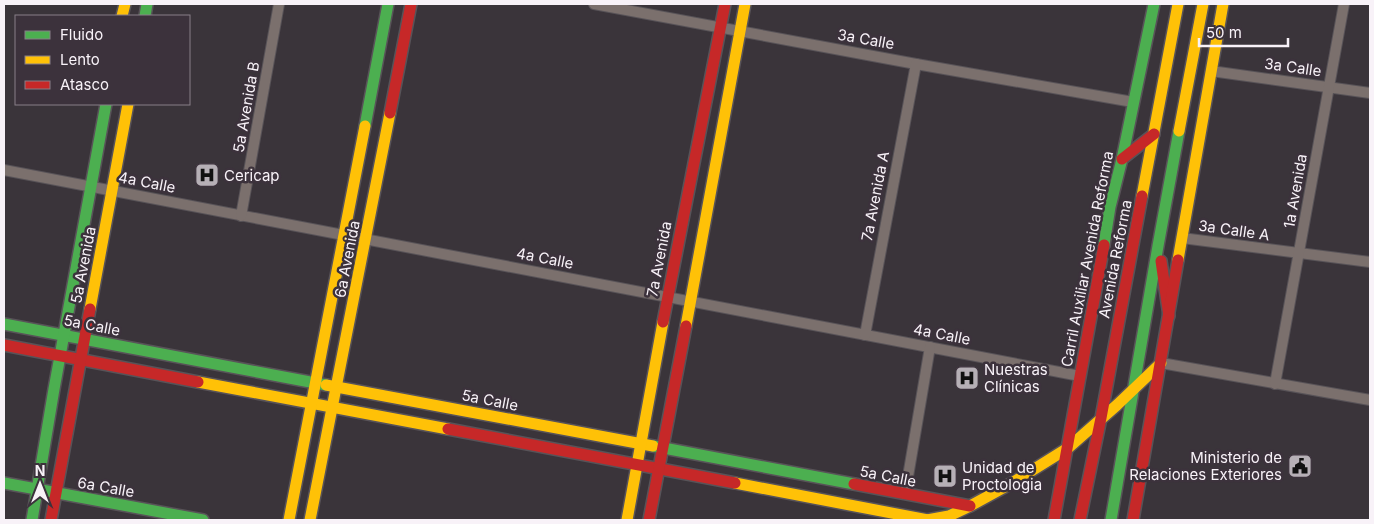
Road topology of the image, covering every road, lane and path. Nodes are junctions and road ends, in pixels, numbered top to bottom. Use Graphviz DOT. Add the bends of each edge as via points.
graph roads {
  1 [pos="279,4"];
  2 [pos="388,4"];
  3 [pos="410,4"];
  4 [pos="594,4"];
  5 [pos="725,4"];
  6 [pos="745,4"];
  7 [pos="1154,4"];
  8 [pos="1178,4"];
  9 [pos="1203,4"];
  10 [pos="1223,4"];
  11 [pos="1344,4"];
  12 [pos="720,27"];
  13 [pos="740,31"];
  14 [pos="916,64"];
  15 [pos="1211,71"];
  16 [pos="1328,87"];
  17 [pos="1370,93"];
  18 [pos="1133,102"];
  19 [pos="106,105"];
  20 [pos="128,105"];
  21 [pos="1154,134"];
  22 [pos="1122,159"];
  23 [pos="4,170"];
  24 [pos="90,187"];
  25 [pos="112,191"];
  26 [pos="241,216"];
  27 [pos="343,235"];
  28 [pos="1182,238"];
  29 [pos="366,240"];
  30 [pos="1158,246"];
  31 [pos="1299,254"];
  32 [pos="1370,262"];
  33 [pos="666,296"];
  34 [pos="691,301"];
  35 [pos="1169,316"];
  36 [pos="4,324"];
  37 [pos="865,334"];
  38 [pos="64,336"];
  39 [pos="84,339"];
  40 [pos="4,345"];
  41 [pos="930,347"];
  42 [pos="60,356"];
  43 [pos="80,360"];
  44 [pos="1161,363"];
  45 [pos="1080,376"];
  46 [pos="315,383"];
  47 [pos="1275,384"];
  48 [pos="338,387"];
  49 [pos="1133,389"];
  50 [pos="1370,400"];
  51 [pos="310,403"];
  52 [pos="333,408"];
  53 [pos="1101,418"];
  54 [pos="639,444"];
  55 [pos="662,448"];
  56 [pos="1068,448"];
  57 [pos="636,465"];
  58 [pos="658,469"];
  59 [pos="4,483"];
  60 [pos="38,490"];
  61 [pos="56,493"];
  62 [pos="905,494"];
  63 [pos="970,506"];
  64 [pos="32,520"];
  65 [pos="51,520"];
  66 [pos="203,520"];
  67 [pos="289,520"];
  68 [pos="310,520"];
  69 [pos="627,520"];
  70 [pos="649,520"];
  71 [pos="928,520"];
  72 [pos="1054,520"];
  73 [pos="1080,520"];
  74 [pos="1111,520"];
  75 [pos="1134,520"];
  1 -- 26 [label="street, 5a Avenida B"];
  2 -- 27 [label="main road, 6a Avenida"];
  3 -- 29 [label="main road, 6a Avenida"];
  4 -- 12 [label="street, 3a Calle"];
  5 -- 12 [label="main road, 7a Avenida"];
  6 -- 13 [label="main road"];
  7 -- 18 [label="main road, Carril Auxiliar Avenida Reforma"];
  8 -- 21 [label="main road, Avenida Reforma"];
  9 -- 30 [label="main road"];
  10 -- 15 [label="main road"];
  11 -- 16 [label="street, 1a Avenida"];
  12 -- 13 [label="street, 3a Calle"];
  12 -- 33 [label="main road, 7a Avenida"];
  13 -- 14 [label="street, 3a Calle"];
  13 -- 34 [label="main road"];
  14 -- 18 [label="street, 3a Calle"];
  14 -- 37 [label="street, 7a Avenida A"];
  15 -- 16 [label="street, 3a Calle"];
  15 -- 28 [label="main road"];
  16 -- 17 [label="street, 3a Calle"];
  16 -- 31 [label="street, 1a Avenida"];
  18 -- 22 [label="main road, Carril Auxiliar Avenida Reforma"];
  19 -- 24 [label="main road, 5a Avenida"];
  20 -- 25 [label="main road, 5a Avenida"];
  21 -- 22 [label="main road"];
  21 -- 53 [label="main road, Avenida Reforma"];
  22 -- 45 [label="main road, Carril Auxiliar Avenida Reforma" via="1110,207"];
  23 -- 24 [label="street, 4a Calle"];
  24 -- 25 [label="street, 4a Calle"];
  24 -- 38 [label="main road, 5a Avenida"];
  25 -- 26 [label="street, 4a Calle"];
  25 -- 39 [label="main road, 5a Avenida"];
  26 -- 27 [label="street, 4a Calle"];
  27 -- 29 [label="street, 4a Calle"];
  27 -- 46 [label="main road, 6a Avenida"];
  28 -- 31 [label="street, 3a Calle A"];
  28 -- 35 [label="main road"];
  29 -- 33 [label="street, 4a Calle"];
  29 -- 48 [label="main road, 6a Avenida"];
  30 -- 35 [label="main road"];
  30 -- 49 [label="main road"];
  31 -- 32 [label="street, 3a Calle A"];
  31 -- 47 [label="street, 1a Avenida"];
  33 -- 34 [label="street, 4a Calle"];
  33 -- 54 [label="main road, 7a Avenida"];
  34 -- 37 [label="street, 4a Calle"];
  34 -- 55 [label="main road"];
  35 -- 44 [label="main road"];
  36 -- 38 [label="main road, 5a Calle"];
  37 -- 41 [label="street, 4a Calle"];
  38 -- 39 [label="main road, 5a Calle"];
  38 -- 42 [label="main road, 5a Avenida"];
  39 -- 43 [label="main road, 5a Avenida"];
  39 -- 46 [label="main road, 5a Calle"];
  40 -- 42 [label="main road"];
  41 -- 45 [label="street, 4a Calle"];
  41 -- 62 [label="street"];
  42 -- 43 [label="main road"];
  42 -- 60 [label="main road, 5a Avenida"];
  43 -- 51 [label="main road"];
  43 -- 61 [label="main road, 5a Avenida"];
  44 -- 47 [label="street"];
  44 -- 49 [label="main road"];
  44 -- 75 [label="main road"];
  45 -- 56 [label="main road, Carril Auxiliar Avenida Reforma"];
  46 -- 48 [label="main road, 5a Calle"];
  46 -- 51 [label="main road, 6a Avenida"];
  47 -- 50 [label="street"];
  48 -- 52 [label="main road, 6a Avenida"];
  48 -- 54 [label="main road, 5a Calle"];
  49 -- 53 [label="main road"];
  49 -- 74 [label="main road"];
  51 -- 52 [label="main road"];
  51 -- 67 [label="main road, 6a Avenida"];
  52 -- 57 [label="main road"];
  52 -- 68 [label="main road, 6a Avenida"];
  53 -- 56 [label="main road"];
  53 -- 73 [label="main road, Avenida Reforma"];
  54 -- 55 [label="main road, 5a Calle"];
  54 -- 57 [label="main road, 7a Avenida"];
  55 -- 58 [label="main road"];
  55 -- 62 [label="main road, 5a Calle"];
  56 -- 63 [label="main road"];
  56 -- 72 [label="main road, Carril Auxiliar Avenida Reforma"];
  57 -- 58 [label="main road"];
  57 -- 69 [label="main road, 7a Avenida"];
  58 -- 70 [label="main road"];
  58 -- 71 [label="main road"];
  59 -- 60 [label="main road, 6a Calle"];
  60 -- 61 [label="main road, 6a Calle"];
  60 -- 64 [label="main road, 5a Avenida"];
  61 -- 65 [label="main road, 5a Avenida"];
  61 -- 66 [label="main road, 6a Calle"];
  62 -- 63 [label="main road, 5a Calle"];
  63 -- 71 [label="main road" via="949,516"];
}
